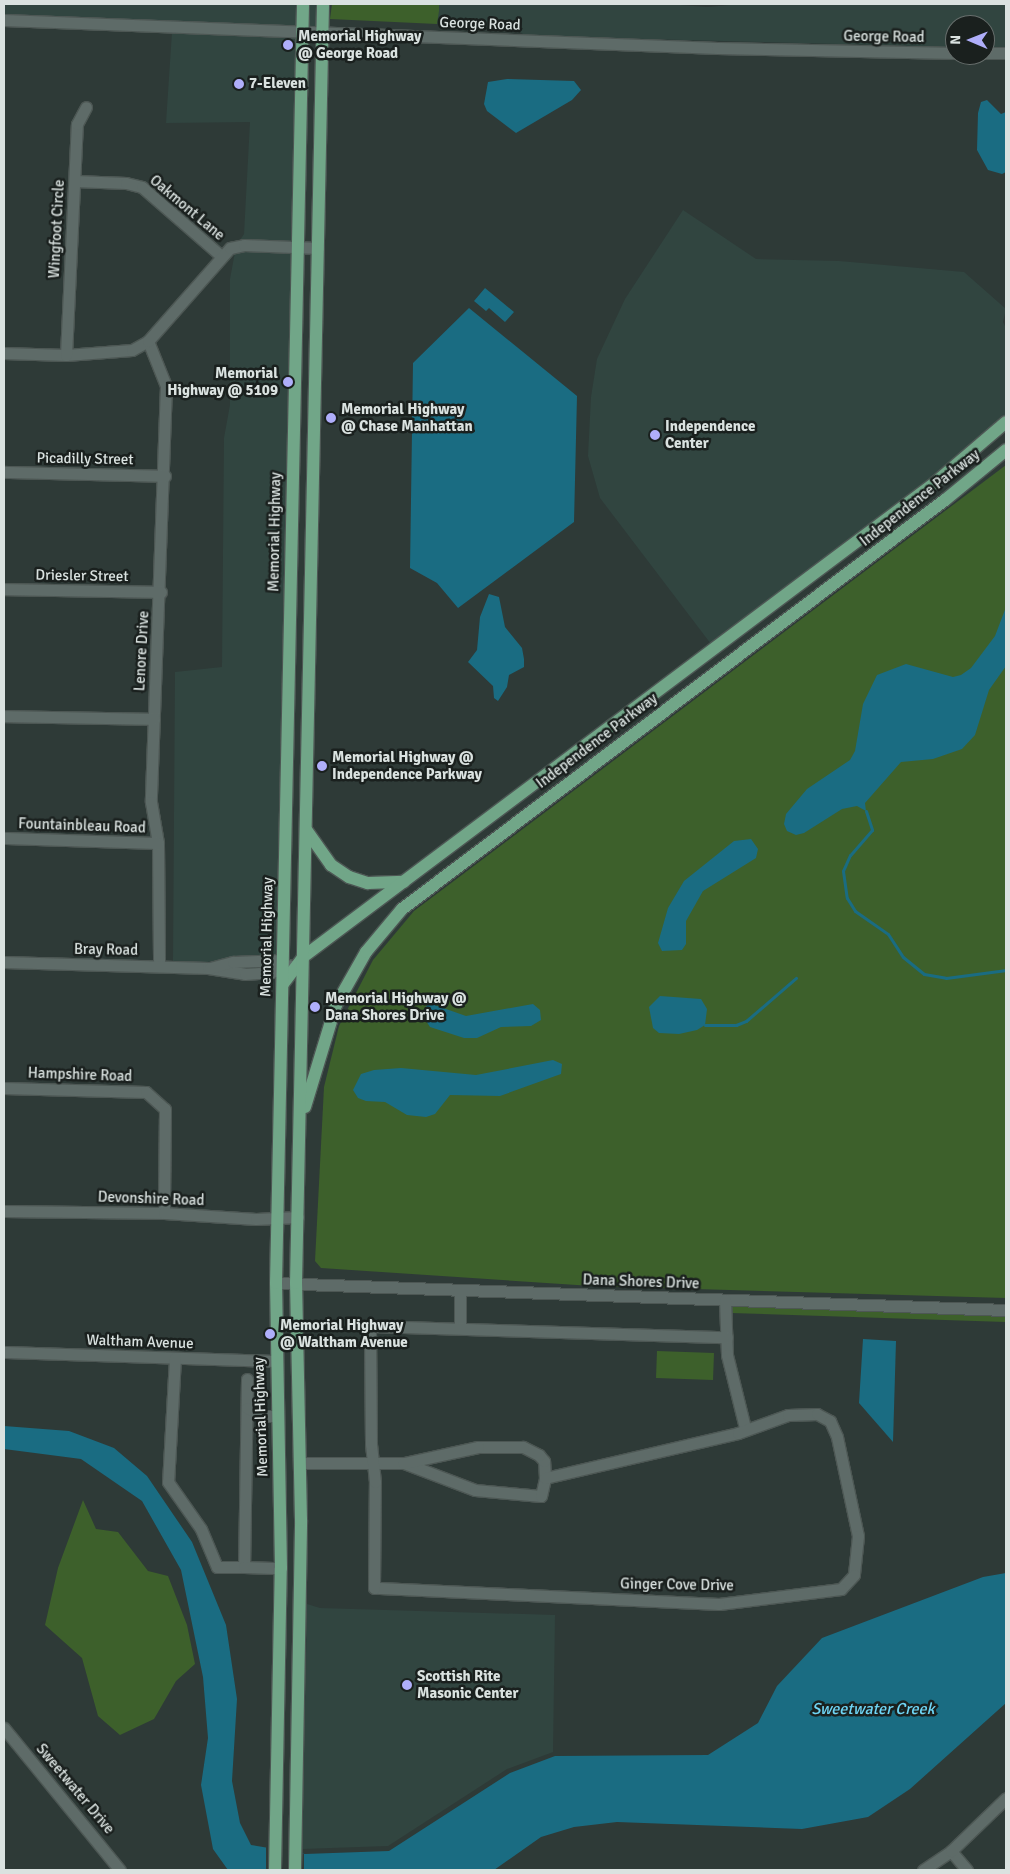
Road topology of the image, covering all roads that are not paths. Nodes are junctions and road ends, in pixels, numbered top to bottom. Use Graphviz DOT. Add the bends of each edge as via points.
graph roads {
  1 [pos="303,4"];
  2 [pos="323,4"];
  3 [pos="4,20"];
  4 [pos="302,32"];
  5 [pos="322,33"];
  6 [pos="945,53"];
  7 [pos="86,107"];
  8 [pos="75,182"];
  9 [pos="298,248"];
  10 [pos="318,248"];
  11 [pos="220,255"];
  12 [pos="148,341"];
  13 [pos="4,353"];
  14 [pos="66,355"];
  15 [pos="1006,422"];
  16 [pos="1006,450"];
  17 [pos="293,457"];
  18 [pos="314,457"];
  19 [pos="4,472"];
  20 [pos="165,476"];
  21 [pos="4,590"];
  22 [pos="161,592"];
  23 [pos="290,623"];
  24 [pos="310,624"];
  25 [pos="4,716"];
  26 [pos="154,719"];
  27 [pos="287,773"];
  28 [pos="307,774"];
  29 [pos="306,829"];
  30 [pos="4,838"];
  31 [pos="158,843"];
  32 [pos="404,882"];
  33 [pos="304,952"];
  34 [pos="4,962"];
  35 [pos="159,966"];
  36 [pos="286,966"];
  37 [pos="282,985"];
  38 [pos="302,998"];
  39 [pos="4,1088"];
  40 [pos="300,1128"];
  41 [pos="4,1211"];
  42 [pos="164,1214"];
  43 [pos="298,1217"];
  44 [pos="277,1218"];
  45 [pos="276,1283"];
  46 [pos="296,1283"];
  47 [pos="460,1290"];
  48 [pos="725,1300"];
  49 [pos="1006,1310"];
  50 [pos="460,1328"];
  51 [pos="727,1337"];
  52 [pos="4,1352"];
  53 [pos="175,1358"];
  54 [pos="276,1361"];
  55 [pos="296,1361"];
  56 [pos="247,1379"];
  57 [pos="247,1408"];
  58 [pos="262,1416"];
  59 [pos="277,1416"];
  60 [pos="247,1423"];
  61 [pos="745,1428"];
  62 [pos="373,1460"];
  63 [pos="299,1463"];
  64 [pos="404,1463"];
  65 [pos="545,1478"];
  66 [pos="244,1568"];
  67 [pos="281,1568"];
  68 [pos="301,1568"];
  69 [pos="4,1728"];
  70 [pos="1006,1798"];
  71 [pos="951,1851"];
  72 [pos="120,1870"];
  73 [pos="275,1870"];
  74 [pos="295,1870"];
  75 [pos="923,1870"];
  76 [pos="966,1870"];
  1 -- 4 [label="main road, Memorial Highway"];
  2 -- 5 [label="main road"];
  3 -- 4 [label="street, George Road"];
  4 -- 5 [label="street, George Road"];
  4 -- 9 [label="main road, Memorial Highway"];
  5 -- 6 [label="street, George Road"];
  5 -- 10 [label="main road"];
  7 -- 8 [label="street, Wingfoot Circle" via="77,124"];
  8 -- 11 [label="street, Oakmont Lane" via="126,183 142,187"];
  8 -- 14 [label="street, Wingfoot Circle"];
  9 -- 10 [label="street"];
  9 -- 11 [label="street" via="238,246"];
  9 -- 17 [label="main road, Memorial Highway"];
  10 -- 18 [label="main road"];
  11 -- 12 [label="street"];
  12 -- 14 [label="street" via="132,350"];
  12 -- 20 [label="street, Lenore Drive" via="166,386"];
  13 -- 14 [label="street"];
  15 -- 32 [label="main road, Independence Parkway" via="942,478"];
  16 -- 40 [label="main road, Independence Parkway" via="945,500 402,909 366,952 336,1005 317,1059"];
  17 -- 18 [label="main road"];
  17 -- 23 [label="main road, Memorial Highway"];
  18 -- 24 [label="main road"];
  19 -- 20 [label="street, Picadilly Street"];
  20 -- 22 [label="street, Lenore Drive"];
  21 -- 22 [label="street, Driesler Street"];
  22 -- 26 [label="street, Lenore Drive"];
  23 -- 24 [label="main road"];
  23 -- 27 [label="main road, Memorial Highway"];
  24 -- 28 [label="main road"];
  25 -- 26 [label="street"];
  26 -- 31 [label="street, Lenore Drive" via="152,802"];
  27 -- 28 [label="main road"];
  27 -- 36 [label="main road, Memorial Highway"];
  28 -- 29 [label="main road"];
  29 -- 32 [label="main road" via="321,854 349,877 368,883"];
  29 -- 33 [label="main road"];
  30 -- 31 [label="street, Fountainbleau Road"];
  31 -- 35 [label="street, Lenore Drive"];
  32 -- 33 [label="main road, Independence Parkway"];
  33 -- 36 [label="main road, Independence Parkway"];
  33 -- 38 [label="main road"];
  34 -- 35 [label="street, Bray Road"];
  35 -- 36 [label="street, Bray Road" via="208,968 233,962"];
  36 -- 37 [label="main road, Independence Parkway"];
  36 -- 38 [label="main road"];
  37 -- 44 [label="main road, Memorial Highway"];
  38 -- 40 [label="main road"];
  39 -- 42 [label="street, Hampshire Road" via="146,1092 165,1109"];
  40 -- 43 [label="main road"];
  41 -- 42 [label="street, Devonshire Road"];
  42 -- 44 [label="street, Devonshire Road"];
  43 -- 44 [label="street, Devonshire Road"];
  43 -- 46 [label="main road"];
  44 -- 45 [label="main road, Memorial Highway"];
  45 -- 46 [label="street, Dana Shores Drive"];
  45 -- 54 [label="main road, Memorial Highway"];
  46 -- 47 [label="street, Dana Shores Drive"];
  46 -- 55 [label="main road"];
  47 -- 48 [label="street, Dana Shores Drive"];
  47 -- 50 [label="street"];
  48 -- 49 [label="street, Dana Shores Drive"];
  48 -- 51 [label="street"];
  50 -- 51 [label="street, Ginger Cove Drive"];
  50 -- 62 [label="street, Ginger Cove Drive" via="370,1326"];
  51 -- 61 [label="street" via="727,1355"];
  52 -- 53 [label="street, Waltham Avenue"];
  53 -- 54 [label="street, Waltham Avenue"];
  53 -- 66 [label="street" via="168,1482 201,1529 217,1567"];
  54 -- 55 [label="main road"];
  54 -- 59 [label="main road, Memorial Highway"];
  55 -- 63 [label="main road"];
  56 -- 57 [label="street"];
  57 -- 58 [label="street"];
  57 -- 60 [label="street"];
  58 -- 59 [label="street"];
  58 -- 60 [label="street"];
  59 -- 67 [label="main road, Memorial Highway"];
  60 -- 66 [label="street"];
  61 -- 62 [label="street, Ginger Cove Drive" via="807,1413 830,1421 837,1436 858,1536 854,1575 841,1589 719,1604 374,1588"];
  61 -- 65 [label="street, Ginger Cove Drive" via="738,1433"];
  62 -- 63 [label="street"];
  62 -- 64 [label="street"];
  63 -- 68 [label="main road"];
  64 -- 65 [label="street" via="490,1493 541,1496"];
  64 -- 65 [label="street" via="478,1447 522,1447 540,1455 544,1461"];
  66 -- 67 [label="street"];
  67 -- 68 [label="main road"];
  67 -- 73 [label="main road, Memorial Highway"];
  68 -- 74 [label="main road"];
  69 -- 72 [label="street, Sweetwater Drive"];
  70 -- 71 [label="street"];
  71 -- 75 [label="street"];
  71 -- 76 [label="street"];
}
